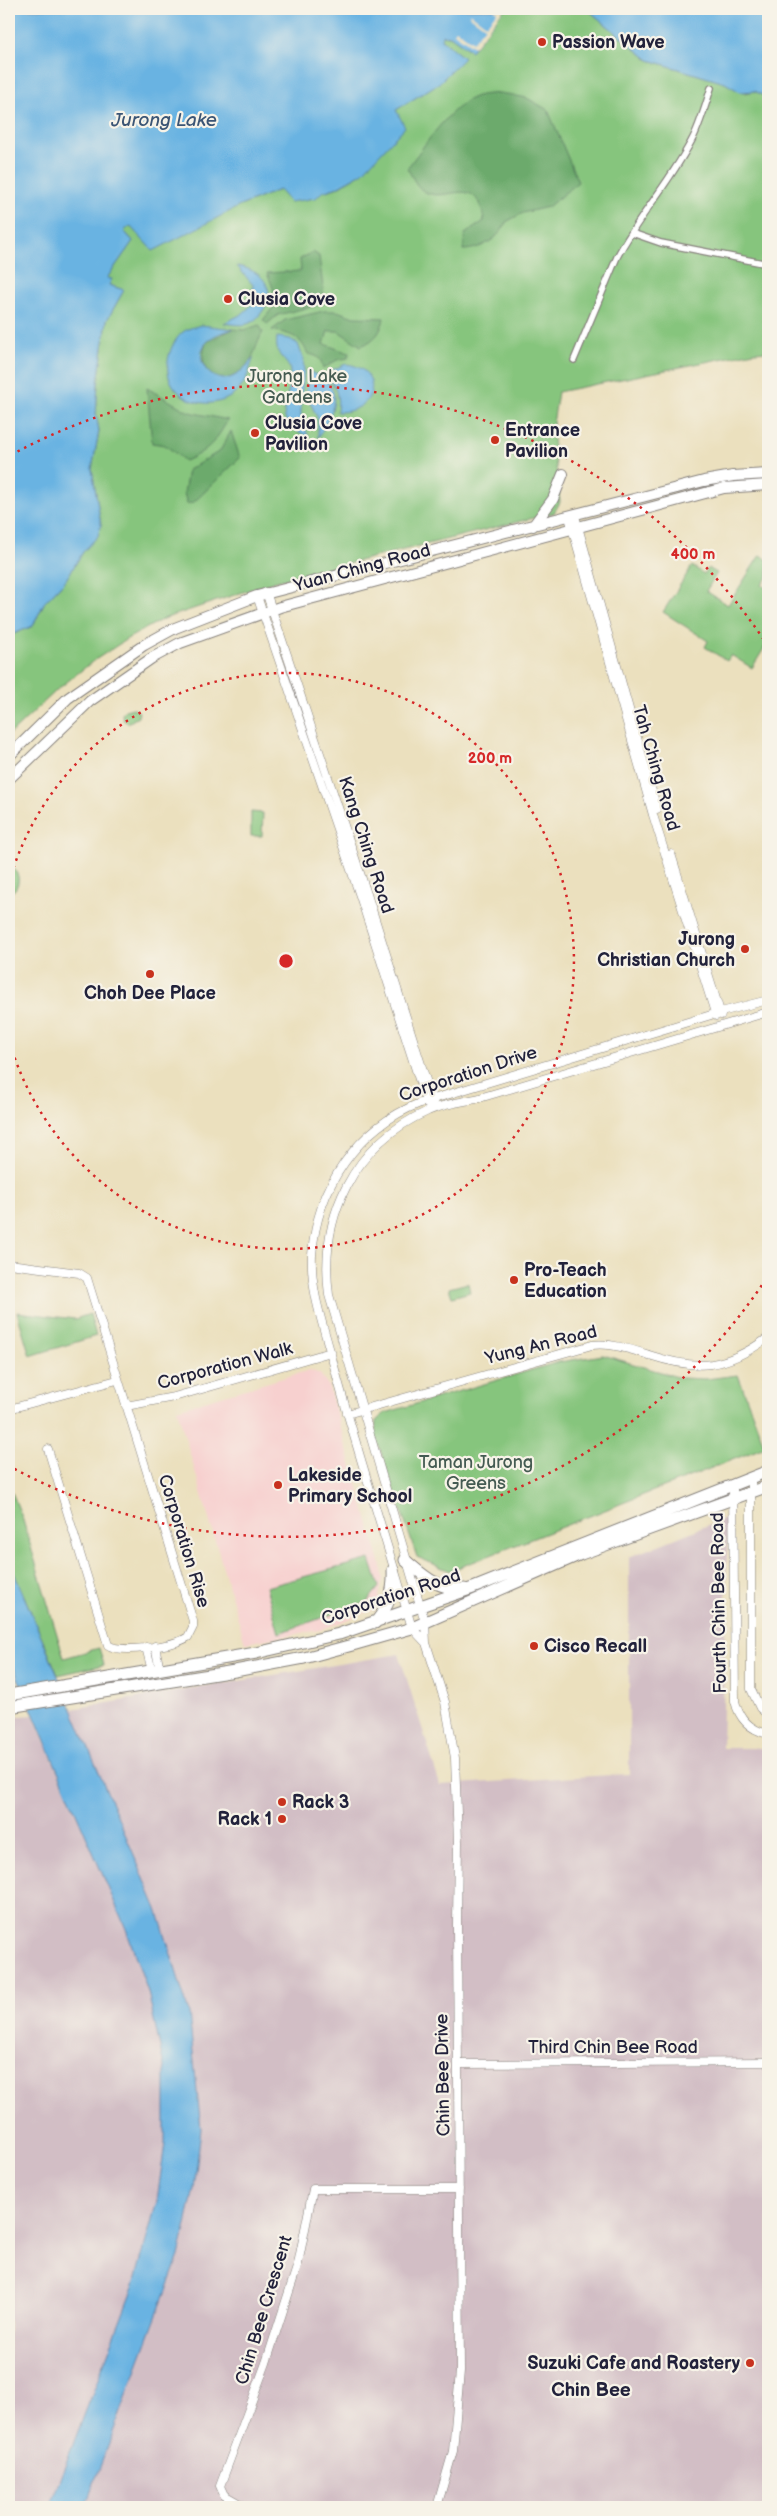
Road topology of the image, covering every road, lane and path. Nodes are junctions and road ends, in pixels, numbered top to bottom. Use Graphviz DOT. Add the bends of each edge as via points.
graph roads {
  1 [pos="711,88"];
  2 [pos="632,234"];
  3 [pos="768,264"];
  4 [pos="574,360"];
  5 [pos="563,474"];
  6 [pos="768,474"];
  7 [pos="768,485"];
  8 [pos="572,516"];
  9 [pos="533,526"];
  10 [pos="576,529"];
  11 [pos="261,594"];
  12 [pos="267,611"];
  13 [pos="165,634"];
  14 [pos="172,647"];
  15 [pos="9,756"];
  16 [pos="9,779"];
  17 [pos="768,1000"];
  18 [pos="768,1012"];
  19 [pos="718,1013"];
  20 [pos="721,1024"];
  21 [pos="429,1099"];
  22 [pos="432,1109"];
  23 [pos="9,1264"];
  24 [pos="768,1338"];
  25 [pos="331,1352"];
  26 [pos="117,1380"];
  27 [pos="126,1406"];
  28 [pos="9,1409"];
  29 [pos="362,1410"];
  30 [pos="348,1414"];
  31 [pos="48,1449"];
  32 [pos="768,1471"];
  33 [pos="751,1478"];
  34 [pos="733,1485"];
  35 [pos="768,1486"];
  36 [pos="751,1492"];
  37 [pos="733,1500"];
  38 [pos="405,1560"];
  39 [pos="393,1570"];
  40 [pos="473,1588"];
  41 [pos="420,1606"];
  42 [pos="407,1612"];
  43 [pos="425,1622"];
  44 [pos="375,1623"];
  45 [pos="412,1628"];
  46 [pos="426,1643"];
  47 [pos="155,1646"];
  48 [pos="146,1647"];
  49 [pos="233,1656"];
  50 [pos="156,1671"];
  51 [pos="236,1671"];
  52 [pos="13,1695"];
  53 [pos="9,1707"];
  54 [pos="768,1716"];
  55 [pos="768,1734"];
  56 [pos="768,2062"];
  57 [pos="459,2064"];
  58 [pos="459,2189"];
  59 [pos="245,2507"];
  60 [pos="437,2507"];
  1 -- 2 [label="street" via="695,134"];
  2 -- 3 [label="street" via="649,241"];
  2 -- 4 [label="street" via="625,241 604,286"];
  5 -- 9 [label="street" via="549,506"];
  6 -- 8 [label="street, Yuan Ching Road" via="704,481"];
  7 -- 10 [label="street, Yuan Ching Road" via="724,488"];
  8 -- 9 [label="street, Yuan Ching Road"];
  8 -- 10 [label="street, Tah Ching Road"];
  9 -- 11 [label="street, Yuan Ching Road"];
  10 -- 12 [label="street, Yuan Ching Road"];
  10 -- 19 [label="street, Tah Ching Road" via="653,815"];
  11 -- 12 [label="street, Kang Ching Road"];
  11 -- 13 [label="street, Yuan Ching Road"];
  12 -- 14 [label="street, Yuan Ching Road"];
  12 -- 21 [label="street, Kang Ching Road"];
  13 -- 14 [label="street"];
  13 -- 15 [label="street, Yuan Ching Road" via="82,687"];
  14 -- 16 [label="street, Yuan Ching Road" via="90,700"];
  17 -- 19 [label="street, Corporation Drive"];
  18 -- 20 [label="street, Corporation Drive"];
  19 -- 20 [label="street, Tah Ching Road"];
  19 -- 21 [label="street, Corporation Drive"];
  20 -- 22 [label="street, Corporation Drive" via="476,1099"];
  21 -- 22 [label="street, Kang Ching Road"];
  21 -- 25 [label="street, Corporation Drive" via="404,1109 376,1127 350,1152 325,1199 312,1255 313,1279"];
  22 -- 29 [label="street, Corporation Drive" via="386,1138 364,1161 338,1202 330,1230 326,1276 329,1295"];
  23 -- 26 [label="street" via="84,1274"];
  24 -- 29 [label="street, Yung An Road" via="741,1356 708,1365 684,1365 613,1345 592,1345"];
  25 -- 27 [label="street, Corporation Walk" via="174,1397"];
  25 -- 30 [label="street, Corporation Drive"];
  26 -- 27 [label="street"];
  26 -- 28 [label="street"];
  27 -- 47 [label="street, Corporation Rise" via="193,1627 184,1640"];
  29 -- 30 [label="street, Yung An Road"];
  29 -- 38 [label="street, Corporation Drive"];
  30 -- 39 [label="street, Corporation Drive"];
  31 -- 48 [label="street, Corporation Rise" via="108,1645 120,1650"];
  32 -- 33 [label="main road, Corporation Road"];
  33 -- 34 [label="main road, Corporation Road"];
  33 -- 36 [label="street, Fourth Chin Bee Road"];
  34 -- 37 [label="street, Fourth Chin Bee Road"];
  34 -- 40 [label="main road, Corporation Road"];
  35 -- 36 [label="main road, Corporation Road"];
  36 -- 37 [label="main road, Corporation Road"];
  36 -- 54 [label="street, Fourth Chin Bee Road" via="751,1689 760,1708"];
  37 -- 43 [label="main road, Corporation Road" via="581,1554"];
  37 -- 55 [label="street, Fourth Chin Bee Road" via="735,1701 744,1721"];
  38 -- 40 [label="main road" via="436,1584 450,1589"];
  38 -- 41 [label="street, Corporation Drive"];
  39 -- 42 [label="street, Corporation Drive"];
  39 -- 44 [label="main road" via="392,1596"];
  40 -- 41 [label="main road, Corporation Road"];
  41 -- 42 [label="main road, Corporation Road"];
  41 -- 43 [label="street, Corporation Drive"];
  42 -- 44 [label="main road, Corporation Road"];
  42 -- 45 [label="street, Corporation Drive"];
  43 -- 45 [label="main road, Corporation Road"];
  43 -- 46 [label="street, Chin Bee Drive"];
  44 -- 49 [label="main road, Corporation Road" via="301,1644"];
  45 -- 46 [label="street, Chin Bee Drive"];
  45 -- 51 [label="main road, Corporation Road" via="304,1658"];
  46 -- 57 [label="street, Chin Bee Drive" via="445,1702 455,1758"];
  47 -- 48 [label="street, Corporation Rise"];
  47 -- 50 [label="street"];
  48 -- 50 [label="street"];
  49 -- 50 [label="main road, Corporation Road"];
  49 -- 51 [label="main road"];
  50 -- 52 [label="main road, Corporation Road"];
  51 -- 53 [label="main road, Corporation Road"];
  56 -- 57 [label="street, Third Chin Bee Road"];
  57 -- 58 [label="street, Chin Bee Drive"];
  58 -- 59 [label="street, Chin Bee Crescent" via="313,2189 298,2264 266,2363 220,2486 224,2495"];
  58 -- 60 [label="street, Chin Bee Drive" via="458,2405 452,2453"];
}
